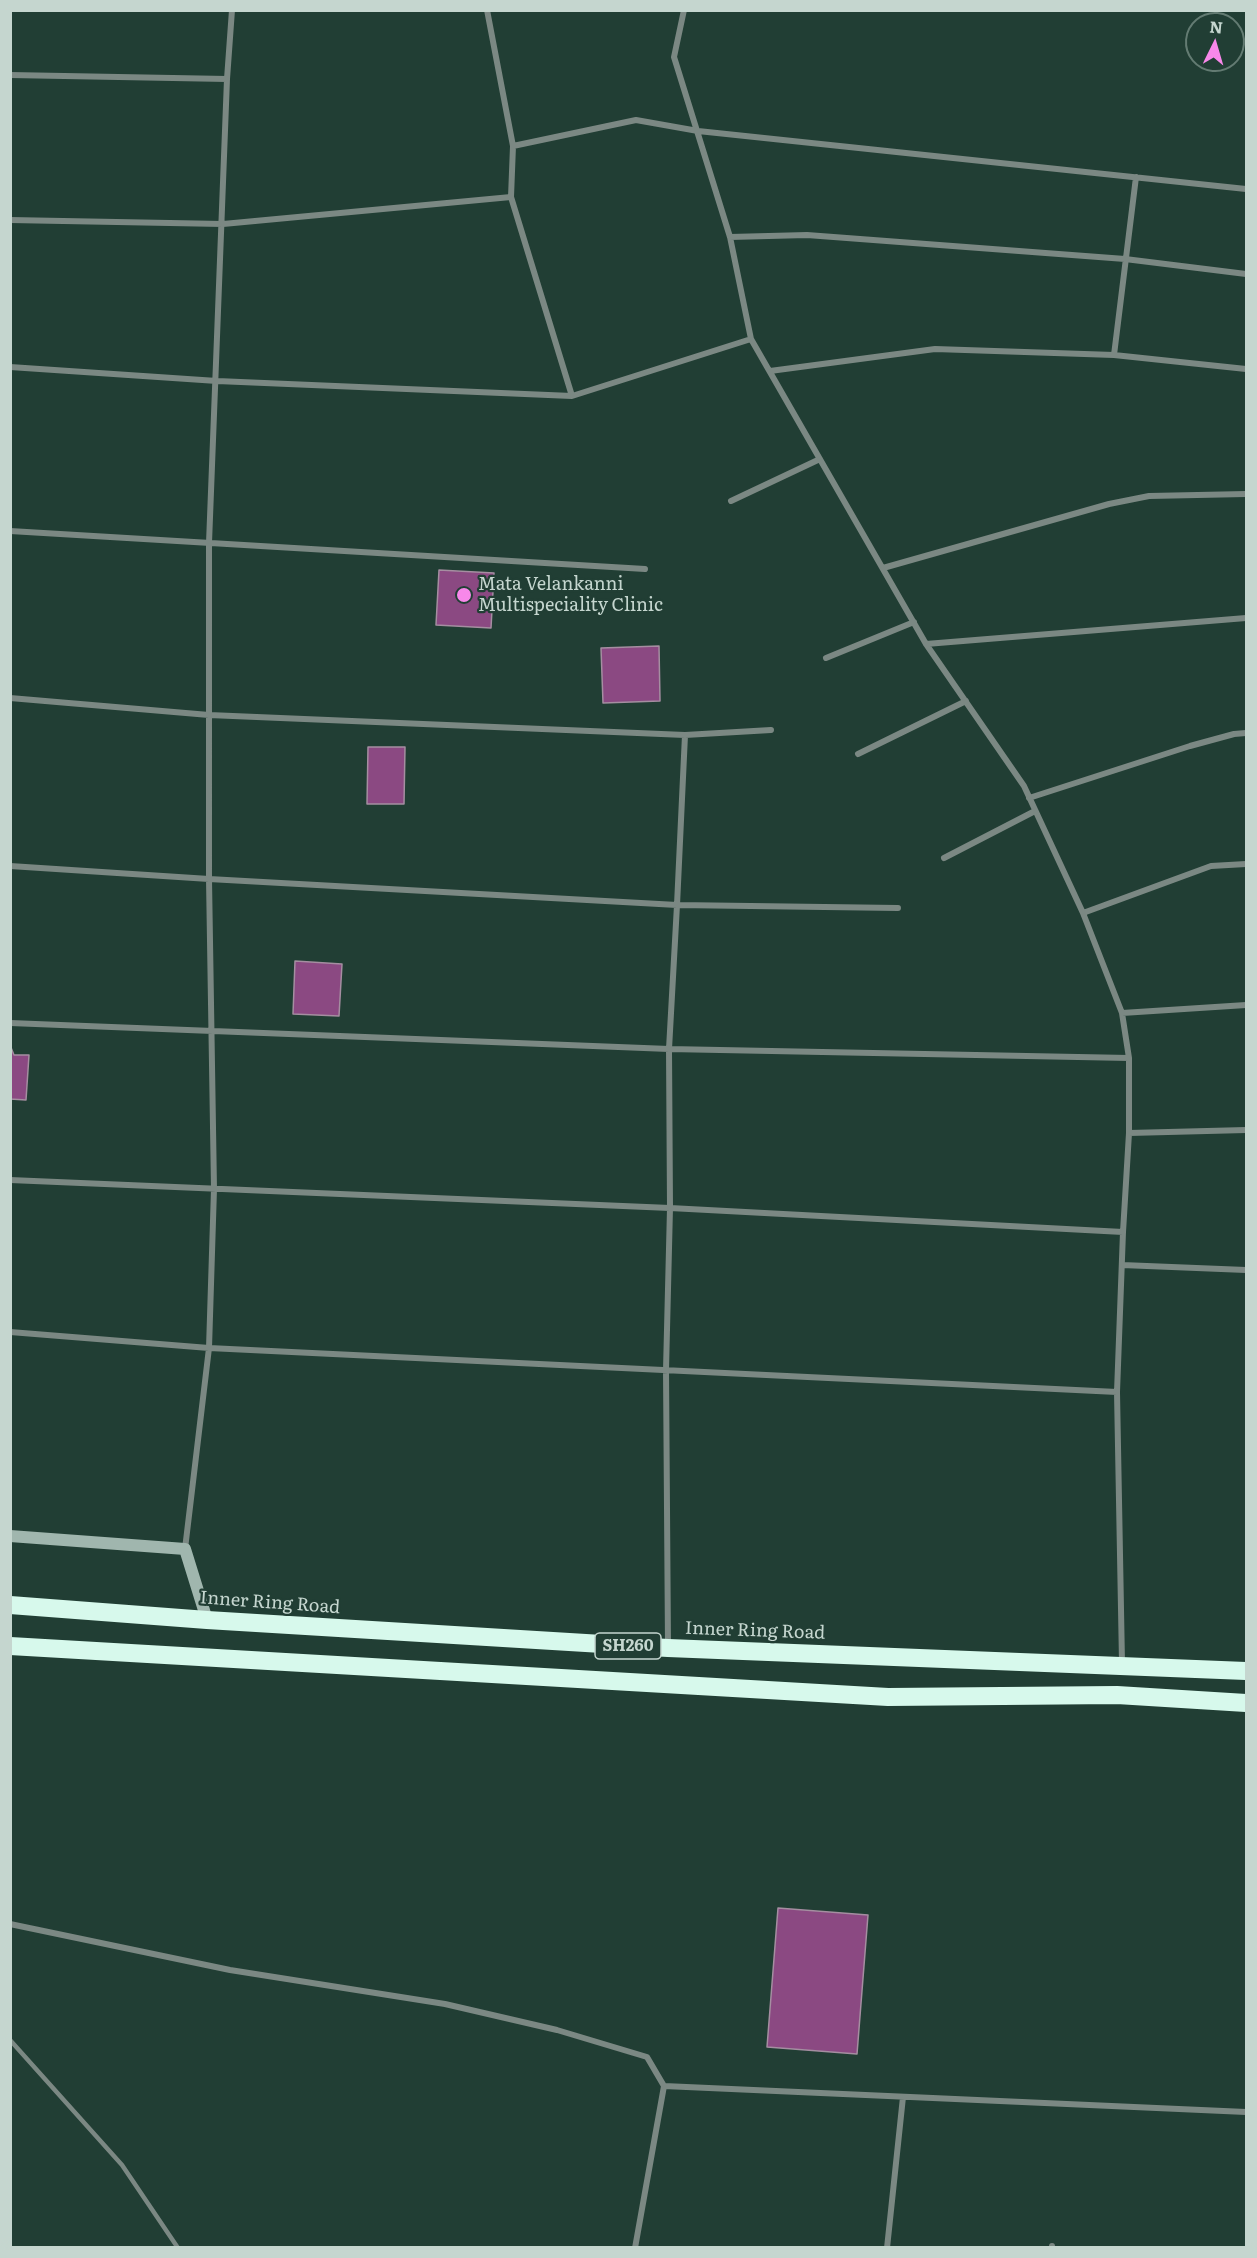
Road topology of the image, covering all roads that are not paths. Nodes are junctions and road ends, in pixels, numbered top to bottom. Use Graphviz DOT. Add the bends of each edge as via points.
graph roads {
  1 [pos="232,10"];
  2 [pos="487,10"];
  3 [pos="684,10"];
  4 [pos="10,75"];
  5 [pos="227,79"];
  6 [pos="698,131"];
  7 [pos="513,146"];
  8 [pos="1136,177"];
  9 [pos="1246,189"];
  10 [pos="511,197"];
  11 [pos="10,220"];
  12 [pos="223,224"];
  13 [pos="730,237"];
  14 [pos="1125,260"];
  15 [pos="1246,274"];
  16 [pos="751,339"];
  17 [pos="1114,355"];
  18 [pos="10,367"];
  19 [pos="1246,369"];
  20 [pos="770,371"];
  21 [pos="217,381"];
  22 [pos="572,396"];
  23 [pos="820,459"];
  24 [pos="1246,494"];
  25 [pos="731,501"];
  26 [pos="10,531"];
  27 [pos="209,543"];
  28 [pos="883,568"];
  29 [pos="645,569"];
  30 [pos="1246,618"];
  31 [pos="914,622"];
  32 [pos="926,644"];
  33 [pos="826,658"];
  34 [pos="10,698"];
  35 [pos="966,701"];
  36 [pos="208,715"];
  37 [pos="771,730"];
  38 [pos="1246,733"];
  39 [pos="685,735"];
  40 [pos="858,754"];
  41 [pos="1029,798"];
  42 [pos="1035,812"];
  43 [pos="944,858"];
  44 [pos="1246,864"];
  45 [pos="10,866"];
  46 [pos="209,879"];
  47 [pos="677,905"];
  48 [pos="898,908"];
  49 [pos="1083,913"];
  50 [pos="1246,1005"];
  51 [pos="1122,1013"];
  52 [pos="10,1023"];
  53 [pos="211,1031"];
  54 [pos="669,1049"];
  55 [pos="1130,1058"];
  56 [pos="1246,1130"];
  57 [pos="1129,1133"];
  58 [pos="10,1180"];
  59 [pos="214,1189"];
  60 [pos="670,1208"];
  61 [pos="1123,1232"];
  62 [pos="1122,1265"];
  63 [pos="1246,1270"];
  64 [pos="10,1332"];
  65 [pos="209,1348"];
  66 [pos="666,1370"];
  67 [pos="1117,1392"];
  68 [pos="10,1536"];
  69 [pos="184,1549"];
  70 [pos="10,1605"];
  71 [pos="207,1620"];
  72 [pos="10,1646"];
  73 [pos="668,1648"];
  74 [pos="1122,1667"];
  75 [pos="1246,1671"];
  76 [pos="1246,1703"];
  77 [pos="10,1924"];
  78 [pos="10,2040"];
  79 [pos="664,2086"];
  80 [pos="903,2097"];
  81 [pos="1246,2112"];
  82 [pos="178,2247"];
  83 [pos="635,2247"];
  84 [pos="887,2247"];
  1 -- 5 [label="street"];
  2 -- 7 [label="street"];
  3 -- 6 [label="street" via="674,57"];
  4 -- 5 [label="street"];
  5 -- 12 [label="street"];
  6 -- 7 [label="street" via="636,120"];
  6 -- 8 [label="street"];
  6 -- 13 [label="street"];
  7 -- 10 [label="street"];
  8 -- 9 [label="street"];
  8 -- 14 [label="street"];
  10 -- 12 [label="street"];
  10 -- 22 [label="street"];
  11 -- 12 [label="street"];
  12 -- 21 [label="street"];
  13 -- 14 [label="street" via="807,235"];
  13 -- 16 [label="street"];
  14 -- 15 [label="street"];
  14 -- 17 [label="street"];
  16 -- 20 [label="street"];
  16 -- 22 [label="street"];
  17 -- 19 [label="street"];
  17 -- 20 [label="street" via="935,349"];
  18 -- 21 [label="street"];
  20 -- 23 [label="street"];
  21 -- 22 [label="street"];
  21 -- 27 [label="street"];
  23 -- 25 [label="street"];
  23 -- 28 [label="street"];
  24 -- 28 [label="street" via="1149,496 1109,504"];
  26 -- 27 [label="street"];
  27 -- 29 [label="street"];
  27 -- 36 [label="street"];
  28 -- 31 [label="street"];
  30 -- 32 [label="street"];
  31 -- 32 [label="street"];
  31 -- 33 [label="street"];
  32 -- 35 [label="street"];
  34 -- 36 [label="street"];
  35 -- 40 [label="street"];
  35 -- 41 [label="street"];
  36 -- 39 [label="street"];
  36 -- 46 [label="street"];
  37 -- 39 [label="street"];
  38 -- 41 [label="street" via="1190,746"];
  39 -- 47 [label="street"];
  41 -- 42 [label="street"];
  42 -- 43 [label="street"];
  42 -- 49 [label="street"];
  44 -- 49 [label="street" via="1211,866"];
  45 -- 46 [label="street"];
  46 -- 47 [label="street"];
  46 -- 53 [label="street"];
  47 -- 48 [label="street"];
  47 -- 54 [label="street"];
  49 -- 51 [label="street"];
  50 -- 51 [label="street"];
  51 -- 55 [label="street"];
  52 -- 53 [label="street"];
  53 -- 54 [label="street"];
  53 -- 59 [label="street"];
  54 -- 55 [label="street"];
  54 -- 60 [label="street"];
  55 -- 57 [label="street"];
  56 -- 57 [label="street"];
  57 -- 61 [label="street"];
  58 -- 59 [label="street"];
  59 -- 60 [label="street"];
  59 -- 65 [label="street"];
  60 -- 61 [label="street"];
  60 -- 66 [label="street"];
  61 -- 62 [label="street"];
  62 -- 63 [label="street"];
  62 -- 67 [label="street"];
  64 -- 65 [label="street"];
  65 -- 66 [label="street"];
  65 -- 69 [label="street"];
  66 -- 67 [label="street"];
  66 -- 73 [label="street"];
  67 -- 74 [label="street"];
  68 -- 69 [label="street"];
  69 -- 71 [label="street"];
  70 -- 71 [label="highway, Inner Ring Road / SH260"];
  71 -- 73 [label="highway, Inner Ring Road / SH260"];
  72 -- 76 [label="highway" via="888,1697 1117,1695"];
  73 -- 74 [label="highway, Inner Ring Road / SH260"];
  74 -- 75 [label="highway, Inner Ring Road / SH260"];
  77 -- 79 [label="street" via="230,1970 445,2004 557,2030 647,2056"];
  78 -- 82 [label="lane" via="122,2165"];
  79 -- 80 [label="street"];
  79 -- 83 [label="street"];
  80 -- 81 [label="street"];
  80 -- 84 [label="street"];
}
